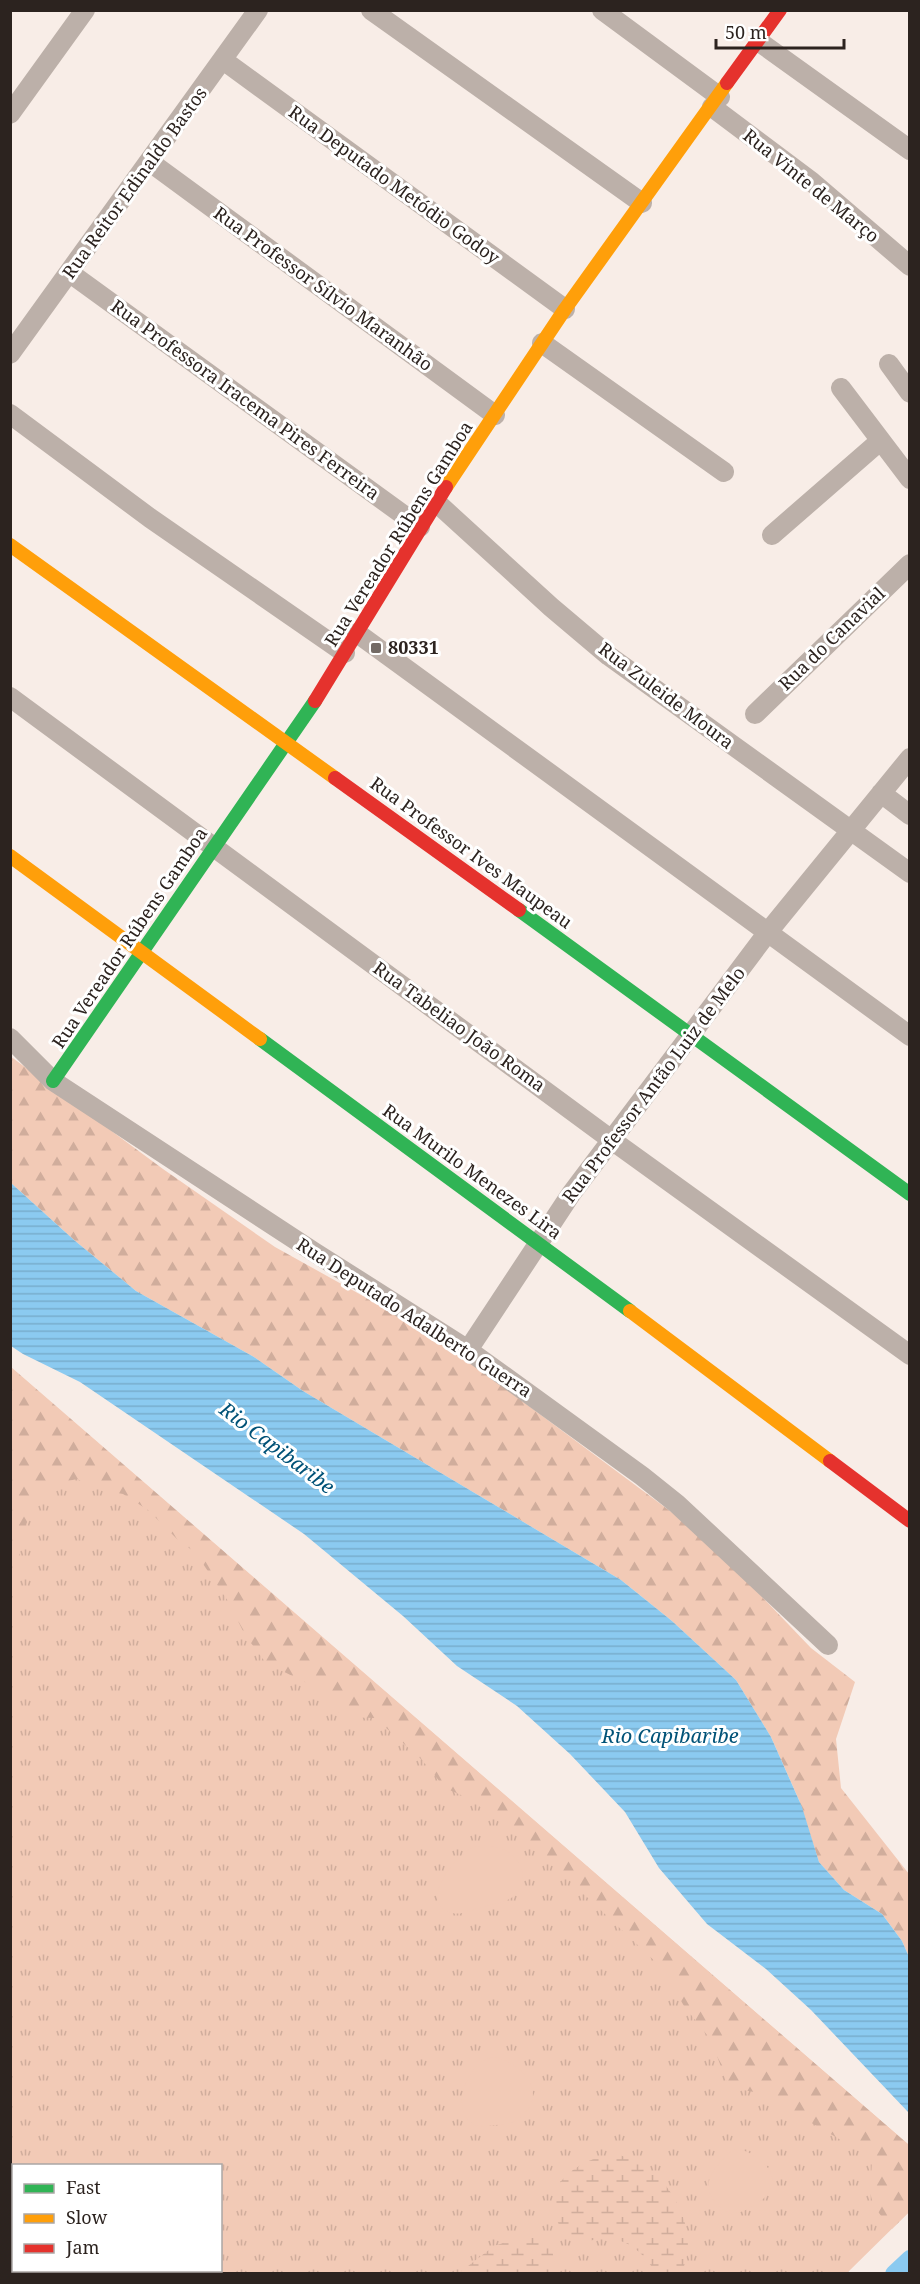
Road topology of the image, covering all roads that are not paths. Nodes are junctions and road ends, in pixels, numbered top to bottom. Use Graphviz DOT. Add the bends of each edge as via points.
graph roads {
  1 [pos="85,10"];
  2 [pos="258,10"];
  3 [pos="371,10"];
  4 [pos="602,10"];
  5 [pos="780,10"];
  6 [pos="758,41"];
  7 [pos="223,60"];
  8 [pos="716,102"];
  9 [pos="10,114"];
  10 [pos="909,150"];
  11 [pos="150,162"];
  12 [pos="642,203"];
  13 [pos="909,264"];
  14 [pos="70,273"];
  15 [pos="565,309"];
  16 [pos="542,344"];
  17 [pos="10,354"];
  18 [pos="889,364"];
  19 [pos="841,388"];
  20 [pos="909,393"];
  21 [pos="10,414"];
  22 [pos="495,416"];
  23 [pos="880,441"];
  24 [pos="724,472"];
  25 [pos="909,479"];
  26 [pos="436,502"];
  27 [pos="420,527"];
  28 [pos="772,536"];
  29 [pos="10,545"];
  30 [pos="909,564"];
  31 [pos="357,633"];
  32 [pos="345,653"];
  33 [pos="10,697"];
  34 [pos="755,714"];
  35 [pos="287,742"];
  36 [pos="909,758"];
  37 [pos="880,794"];
  38 [pos="909,815"];
  39 [pos="851,829"];
  40 [pos="214,846"];
  41 [pos="10,856"];
  42 [pos="909,873"];
  43 [pos="768,932"];
  44 [pos="142,951"];
  45 [pos="692,1034"];
  46 [pos="909,1036"];
  47 [pos="10,1038"];
  48 [pos="53,1081"];
  49 [pos="613,1141"];
  50 [pos="909,1194"];
  51 [pos="539,1243"];
  52 [pos="468,1350"];
  53 [pos="909,1355"];
  54 [pos="909,1521"];
  55 [pos="828,1645"];
  1 -- 9 [label="street"];
  2 -- 7 [label="street, Rua Reitor Edinaldo Bastos"];
  3 -- 12 [label="street"];
  4 -- 8 [label="street, Rua Vinte de Março"];
  5 -- 6 [label="street, Rua Vereador Rúbens Gamboa"];
  6 -- 8 [label="street, Rua Vereador Rúbens Gamboa"];
  6 -- 10 [label="street"];
  7 -- 11 [label="street, Rua Reitor Edinaldo Bastos"];
  7 -- 15 [label="street, Rua Deputado Metódio Godoy"];
  8 -- 12 [label="street, Rua Vereador Rúbens Gamboa"];
  8 -- 13 [label="street, Rua Vinte de Março"];
  11 -- 14 [label="street, Rua Reitor Edinaldo Bastos"];
  11 -- 22 [label="street, Rua Professor Sílvio Maranhão"];
  12 -- 15 [label="street, Rua Vereador Rúbens Gamboa"];
  14 -- 17 [label="street, Rua Reitor Edinaldo Bastos"];
  14 -- 27 [label="street, Rua Professora Iracema Pires Ferreira"];
  15 -- 16 [label="street, Rua Vereador Rúbens Gamboa"];
  16 -- 22 [label="street, Rua Vereador Rúbens Gamboa"];
  16 -- 24 [label="street"];
  18 -- 20 [label="street"];
  19 -- 23 [label="street"];
  21 -- 32 [label="street" via="150,518"];
  22 -- 26 [label="street, Rua Vereador Rúbens Gamboa"];
  23 -- 25 [label="street"];
  23 -- 28 [label="street"];
  26 -- 27 [label="street, Rua Vereador Rúbens Gamboa"];
  26 -- 39 [label="street, Rua Zuleide Moura" via="609,656"];
  27 -- 31 [label="street, Rua Vereador Rúbens Gamboa"];
  29 -- 35 [label="street, Rua Professor Ives Maupeau"];
  30 -- 34 [label="street, Rua do Canavial"];
  31 -- 32 [label="street, Rua Vereador Rúbens Gamboa"];
  31 -- 43 [label="street"];
  32 -- 35 [label="street, Rua Vereador Rúbens Gamboa"];
  33 -- 40 [label="street, Rua Tabeliao João Roma"];
  35 -- 40 [label="street, Rua Vereador Rúbens Gamboa"];
  35 -- 45 [label="street, Rua Professor Ives Maupeau"];
  36 -- 37 [label="street, Rua Professor Antão Luiz de Melo"];
  37 -- 38 [label="street"];
  37 -- 39 [label="street, Rua Professor Antão Luiz de Melo"];
  39 -- 42 [label="street, Rua Zuleide Moura"];
  39 -- 43 [label="street, Rua Professor Antão Luiz de Melo"];
  40 -- 44 [label="street, Rua Vereador Rúbens Gamboa"];
  40 -- 49 [label="street, Rua Tabeliao João Roma"];
  41 -- 44 [label="street, Rua Murilo Menezes Lira"];
  43 -- 45 [label="street, Rua Professor Antão Luiz de Melo"];
  43 -- 46 [label="street"];
  44 -- 48 [label="street, Rua Vereador Rúbens Gamboa"];
  44 -- 51 [label="street, Rua Murilo Menezes Lira"];
  45 -- 49 [label="street, Rua Professor Antão Luiz de Melo"];
  45 -- 50 [label="street, Rua Professor Ives Maupeau"];
  47 -- 48 [label="street, Rua Deputado Adalberto Guerra"];
  48 -- 52 [label="street, Rua Deputado Adalberto Guerra"];
  49 -- 51 [label="street, Rua Professor Antão Luiz de Melo"];
  49 -- 53 [label="street, Rua Tabeliao João Roma"];
  51 -- 52 [label="street, Rua Professor Antão Luiz de Melo"];
  51 -- 54 [label="street, Rua Murilo Menezes Lira"];
  52 -- 55 [label="street, Rua Deputado Adalberto Guerra" via="677,1504"];
}
